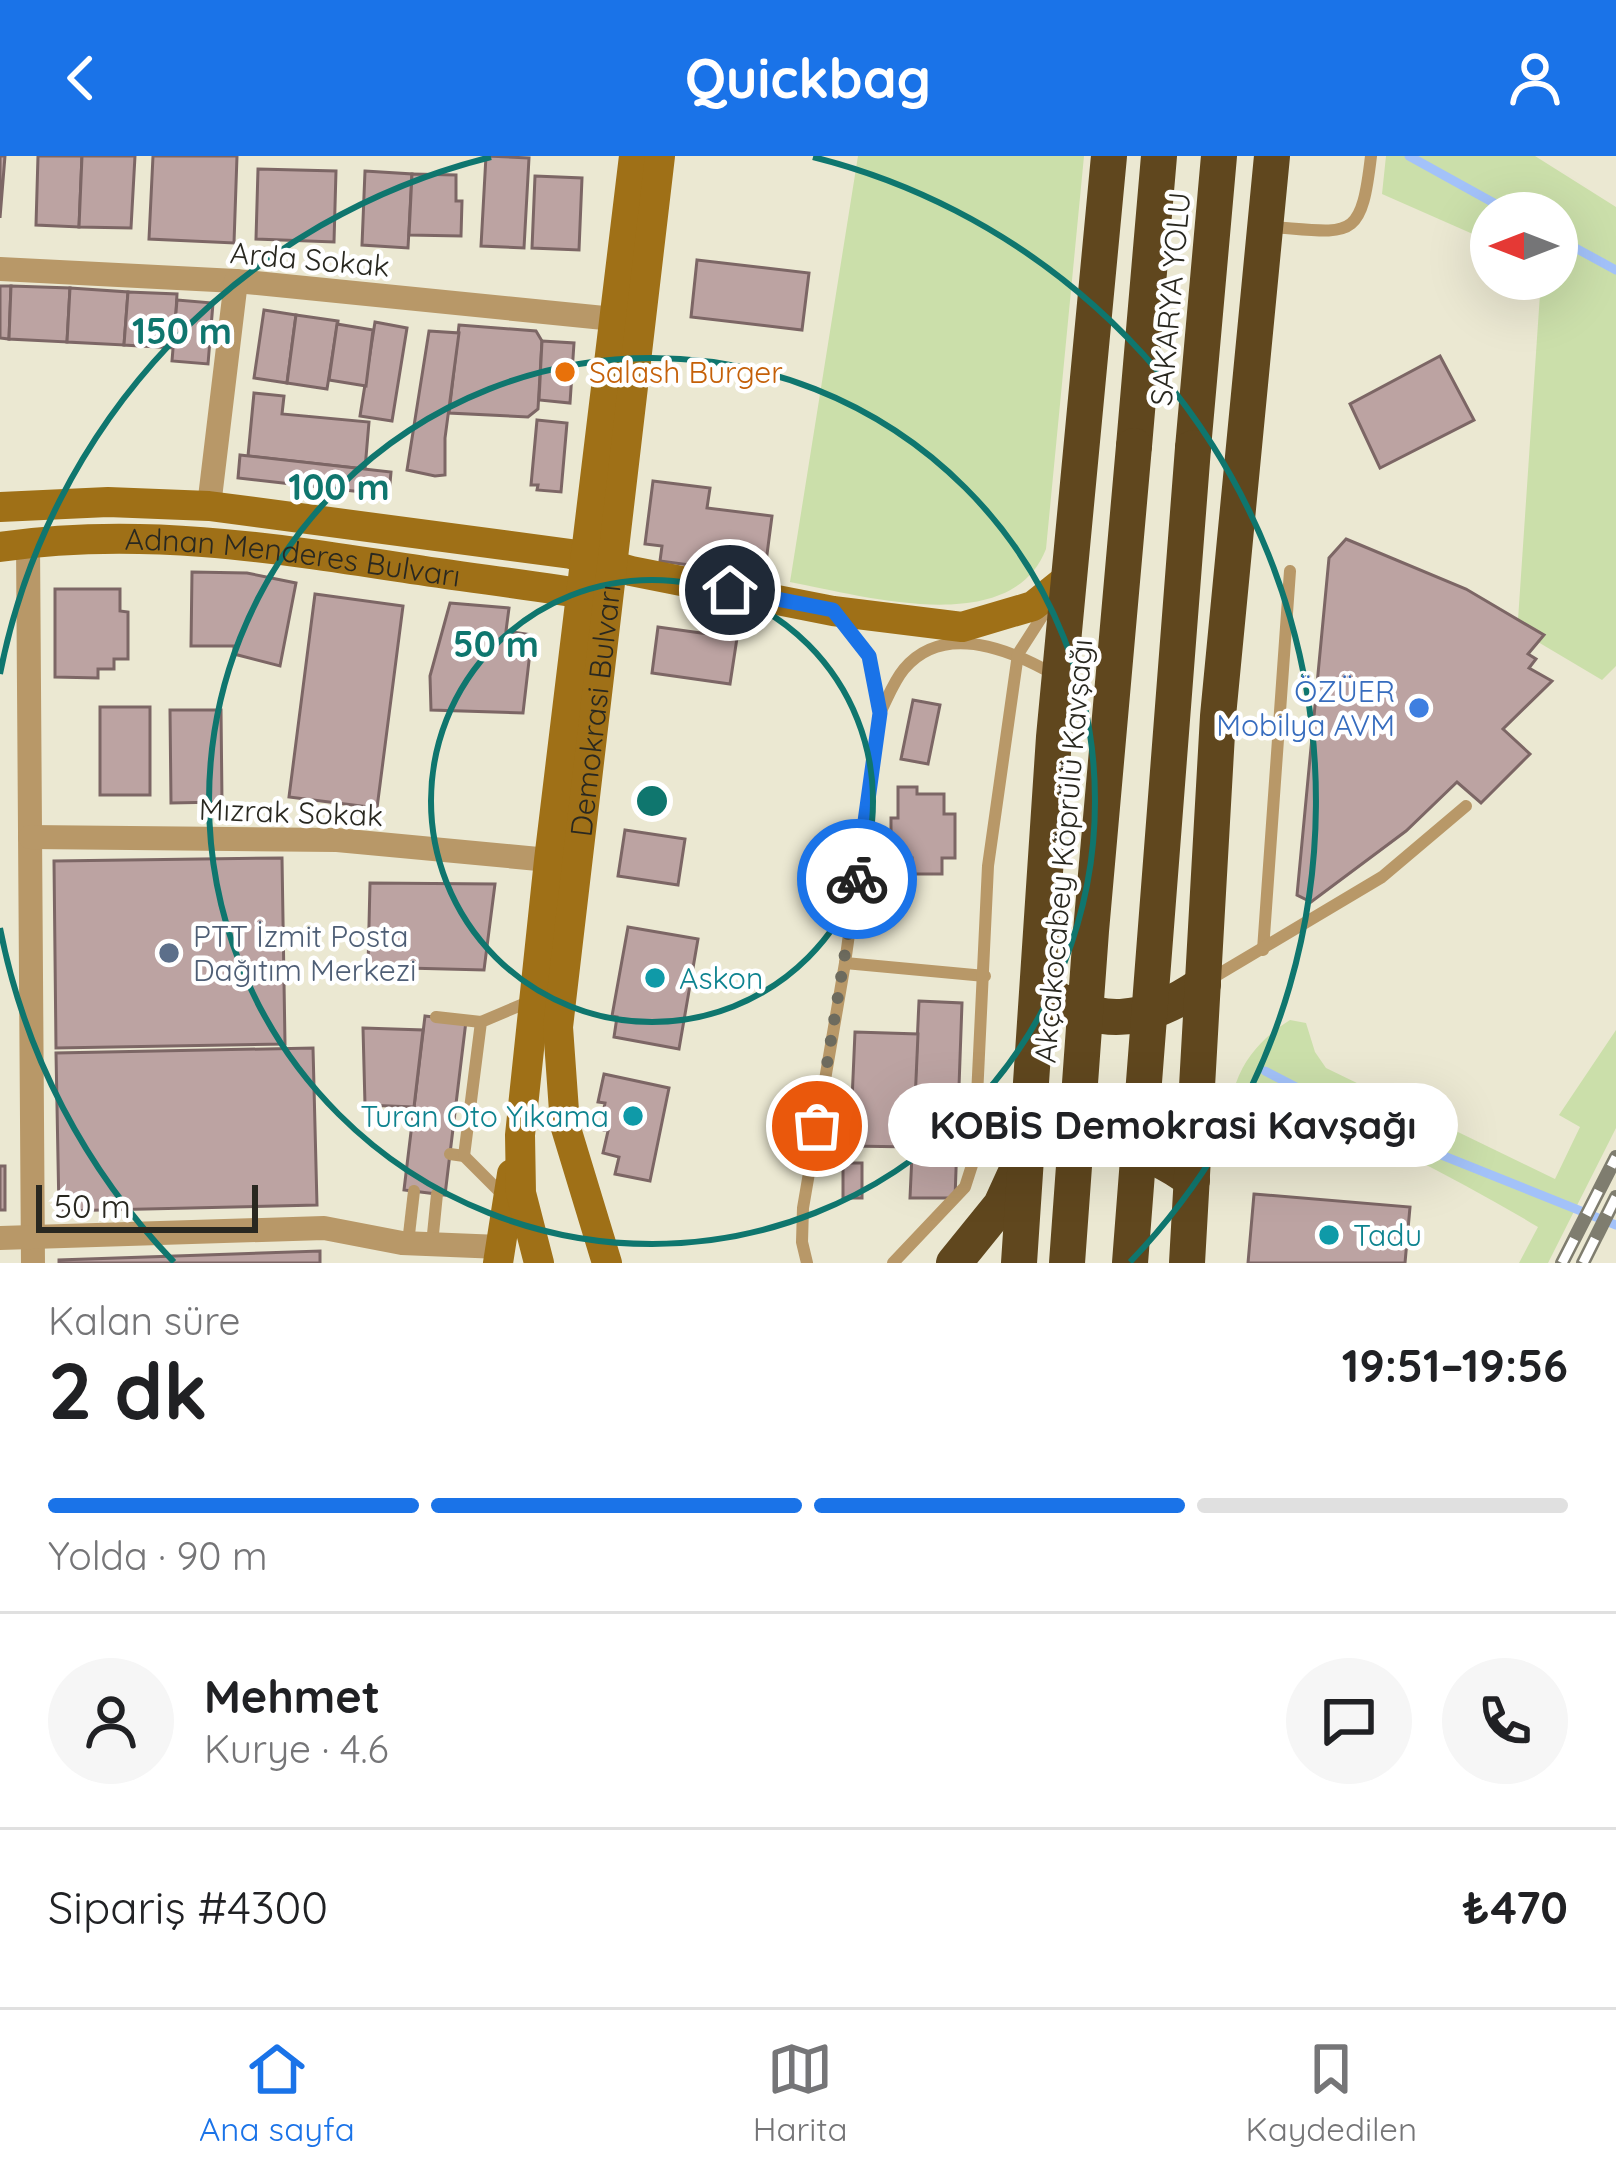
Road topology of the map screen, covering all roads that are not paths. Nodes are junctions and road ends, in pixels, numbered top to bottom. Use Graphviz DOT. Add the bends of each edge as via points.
graph roads {
  1 [pos="634,156"];
  2 [pos="660,156"];
  3 [pos="1109,156"];
  4 [pos="1159,156"];
  5 [pos="1219,156"];
  6 [pos="1272,156"];
  7 [pos="1371,156"];
  8 [pos="1265,226"];
  9 [pos="0,269"];
  10 [pos="236,281"];
  11 [pos="628,321"];
  12 [pos="209,506"];
  13 [pos="0,507"];
  14 [pos="14,545"];
  15 [pos="600,561"];
  16 [pos="1290,571"];
  17 [pos="1068,578"];
  18 [pos="595,596"];
  19 [pos="833,610"];
  20 [pos="1018,654"];
  21 [pos="1061,679"];
  22 [pos="880,713"];
  23 [pos="1466,806"];
  24 [pos="30,837"];
  25 [pos="549,860"];
  26 [pos="1262,950"];
  27 [pos="845,963"];
  28 [pos="985,976"];
  29 [pos="1203,983"];
  30 [pos="1038,986"];
  31 [pos="534,1000"];
  32 [pos="436,1017"];
  33 [pos="481,1022"];
  34 [pos="520,1135"];
  35 [pos="1028,1146"];
  36 [pos="1192,1180"];
  37 [pos="414,1191"];
  38 [pos="437,1194"];
  39 [pos="507,1199"];
  40 [pos="33,1237"];
  41 [pos="0,1238"];
  42 [pos="420,1244"];
  43 [pos="499,1255"];
  44 [pos="608,1261"];
  45 [pos="33,1263"];
  46 [pos="539,1263"];
  47 [pos="556,1263"];
  48 [pos="807,1263"];
  49 [pos="893,1263"];
  50 [pos="954,1263"];
  51 [pos="1019,1263"];
  52 [pos="1067,1263"];
  53 [pos="1130,1263"];
  54 [pos="1187,1263"];
  1 -- 11 [label="main road, Demokrasi Bulvarı"];
  2 -- 11 [label="main road, Demokrasi Bulvarı"];
  3 -- 17 [label="highway"];
  4 -- 52 [label="highway, Akçakocabey Köprülü Kavşağı, bridge"];
  5 -- 53 [label="highway, SAKARYA YOLU, bridge"];
  6 -- 8 [label="highway"];
  7 -- 8 [label="lane" via="1356,221 1340,231"];
  8 -- 29 [label="highway" via="1218,716"];
  9 -- 10 [label="street, Arda Sokak"];
  10 -- 11 [label="street, Arda Sokak"];
  10 -- 12 [label="street"];
  11 -- 15 [label="main road, Demokrasi Bulvarı"];
  12 -- 13 [label="main road, Adnan Menderes Bulvarı"];
  12 -- 15 [label="main road, Adnan Menderes Bulvarı"];
  14 -- 18 [label="main road, Adnan Menderes Bulvarı" via="231,544"];
  14 -- 24 [label="street"];
  15 -- 18 [label="main road, Demokrasi Bulvarı"];
  15 -- 19 [label="main road, Adnan Menderes Bulvarı"];
  16 -- 26 [label="lane"];
  17 -- 19 [label="main road, Adnan Menderes Bulvarı" via="1033,606 962,627"];
  17 -- 20 [label="lane"];
  17 -- 21 [label="highway"];
  18 -- 25 [label="main road, Demokrasi Bulvarı"];
  18 -- 44 [label="main road, Demokrasi Bulvarı" via="557,1055 565,1125"];
  19 -- 22 [label="lane" via="869,656"];
  20 -- 21 [label="lane"];
  20 -- 22 [label="lane" via="966,644 915,658"];
  20 -- 28 [label="lane" via="988,866"];
  21 -- 30 [label="highway"];
  22 -- 27 [label="lane"];
  23 -- 26 [label="lane" via="1382,878"];
  24 -- 25 [label="street, Mızrak Sokak" via="337,840"];
  24 -- 40 [label="street"];
  25 -- 31 [label="main road, Demokrasi Bulvarı"];
  26 -- 29 [label="lane"];
  27 -- 28 [label="lane"];
  27 -- 48 [label="lane" via="803,1208"];
  28 -- 49 [label="lane" via="974,1159 965,1187"];
  29 -- 30 [label="highway" via="1178,1001 1128,1017 1076,1011"];
  29 -- 36 [label="highway"];
  30 -- 35 [label="highway"];
  31 -- 33 [label="lane"];
  31 -- 34 [label="main road, Demokrasi Bulvarı"];
  32 -- 33 [label="lane"];
  33 -- 39 [label="lane" via="457,1155"];
  34 -- 39 [label="main road"];
  34 -- 46 [label="main road, Demokrasi Bulvarı" via="521,1193"];
  34 -- 47 [label="main road"];
  35 -- 36 [label="highway" via="1116,1143 1165,1160"];
  35 -- 50 [label="highway" via="1001,1205"];
  35 -- 51 [label="highway"];
  36 -- 54 [label="highway"];
  37 -- 42 [label="lane"];
  38 -- 42 [label="lane"];
  39 -- 43 [label="main road"];
  40 -- 41 [label="street"];
  40 -- 42 [label="street" via="324,1228"];
  40 -- 45 [label="street"];
  42 -- 43 [label="street"];
}
